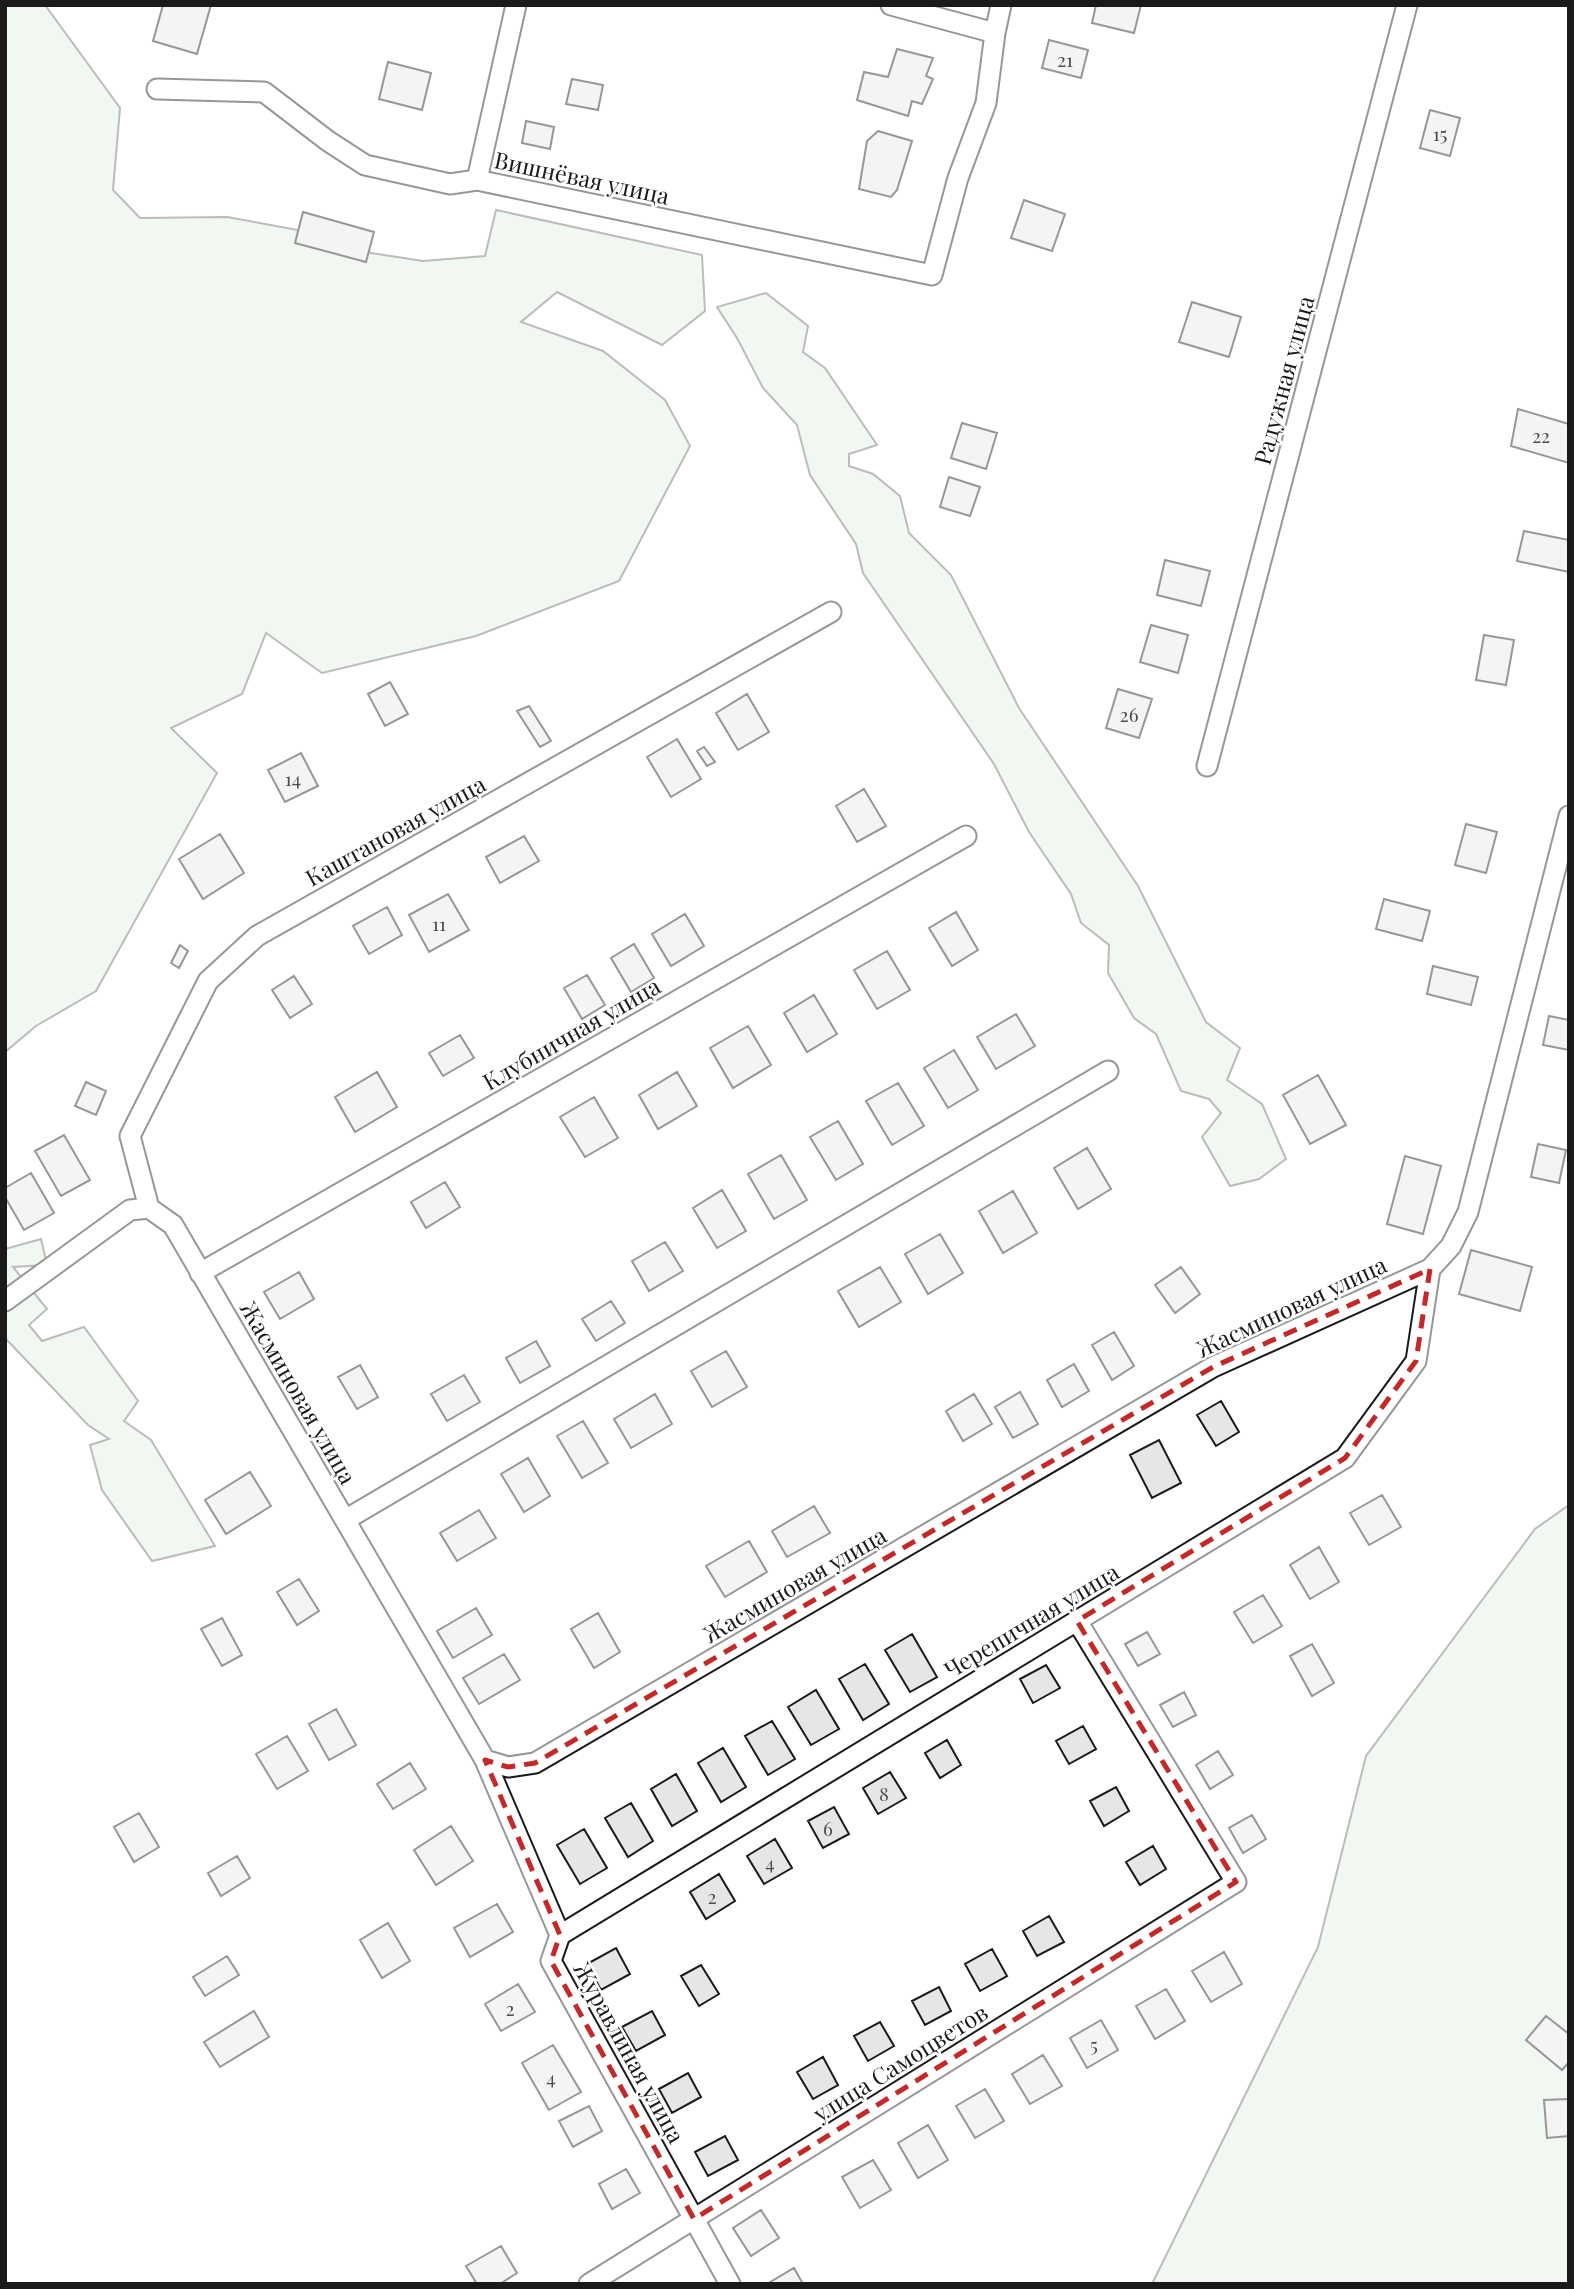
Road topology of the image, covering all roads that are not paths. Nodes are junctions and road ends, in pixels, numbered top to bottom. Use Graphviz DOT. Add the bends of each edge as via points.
graph roads {
  1 [pos="516,5"];
  2 [pos="891,5"];
  3 [pos="1001,5"];
  4 [pos="1407,5"];
  5 [pos="995,33"];
  6 [pos="158,89"];
  7 [pos="477,180"];
  8 [pos="831,612"];
  9 [pos="1207,766"];
  10 [pos="1569,816"];
  11 [pos="966,836"];
  12 [pos="1108,1071"];
  13 [pos="149,1208"];
  14 [pos="1430,1269"];
  15 [pos="200,1273"];
  16 [pos="5,1301"];
  17 [pos="345,1520"];
  18 [pos="1077,1621"];
  19 [pos="485,1760"];
  20 [pos="560,1935"];
  21 [pos="694,2219"];
  22 [pos="589,2284"];
  23 [pos="730,2284"];
  1 -- 7 [label="street"];
  2 -- 5 [label="street"];
  3 -- 5 [label="street"];
  4 -- 9 [label="street, Радужная улица"];
  5 -- 7 [label="street, Вишнёвая улица" via="986,103 958,178 932,275"];
  6 -- 7 [label="street, Вишнёвая улица" via="264,92 365,165 450,184"];
  8 -- 13 [label="street, Каштановая улица" via="257,936 208,981 130,1136"];
  10 -- 14 [label="street, Жасминовая улица" via="1468,1212 1451,1246"];
  11 -- 15 [label="street, Клубничная улица"];
  12 -- 17 [label="street"];
  13 -- 15 [label="street, Жасминовая улица" via="173,1225"];
  13 -- 16 [label="street" via="130,1210"];
  14 -- 18 [label="street, Черепичная улица" via="1416,1361 1345,1458"];
  14 -- 19 [label="street, Жасминовая улица" via="1213,1367 535,1763 508,1767"];
  15 -- 17 [label="street, Жасминовая улица"];
  17 -- 19 [label="street, Жасминовая улица"];
  18 -- 20 [label="street, Черепичная улица"];
  18 -- 21 [label="street, улица Самоцветов" via="1236,1882"];
  19 -- 20 [label="street"];
  20 -- 21 [label="street, Журавлиная улица" via="551,1961"];
  21 -- 22 [label="street, улица Самоцветов"];
  21 -- 23 [label="street, Журавлиная улица"];
}
